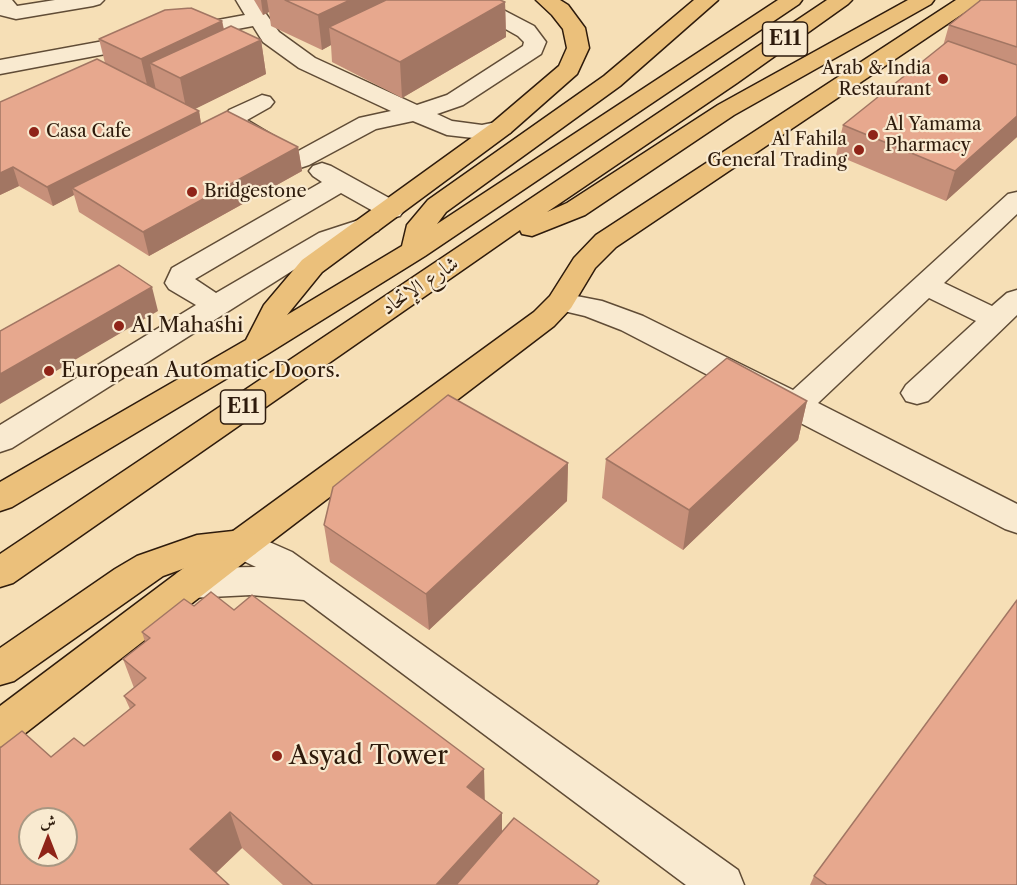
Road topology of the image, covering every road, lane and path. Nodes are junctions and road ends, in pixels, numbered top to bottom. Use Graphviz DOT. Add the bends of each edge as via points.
graph roads {
  1 [pos="2,0"];
  2 [pos="93,0"];
  3 [pos="468,0"];
  4 [pos="546,0"];
  5 [pos="707,0"];
  6 [pos="792,0"];
  7 [pos="841,0"];
  8 [pos="924,0"];
  9 [pos="970,0"];
  10 [pos="252,10"];
  11 [pos="0,67"];
  12 [pos="262,102"];
  13 [pos="417,113"];
  14 [pos="501,128"];
  15 [pos="300,160"];
  16 [pos="341,182"];
  17 [pos="1017,200"];
  18 [pos="380,218"];
  19 [pos="487,240"];
  20 [pos="416,250"];
  21 [pos="927,286"];
  22 [pos="561,302"];
  23 [pos="216,305"];
  24 [pos="1011,307"];
  25 [pos="258,346"];
  26 [pos="917,393"];
  27 [pos="796,405"];
  28 [pos="0,440"];
  29 [pos="0,498"];
  30 [pos="1017,520"];
  31 [pos="242,544"];
  32 [pos="0,573"];
  33 [pos="190,583"];
  34 [pos="312,586"];
  35 [pos="0,669"];
  36 [pos="0,729"];
  37 [pos="722,885"];
  1 -- 2 [label="street" via="6,10 16,13"];
  3 -- 13 [label="street" via="526,31 535,42 533,49 466,95"];
  4 -- 14 [label="main road" via="574,28 578,48 575,59 560,80"];
  5 -- 20 [label="main road" via="612,81 437,206 421,225"];
  6 -- 20 [label="main road, شارع الإتحاد / E11"];
  7 -- 19 [label="main road, شارع الإتحاد / E11"];
  8 -- 19 [label="main road" via="726,110 576,209 523,231"];
  9 -- 22 [label="main road" via="606,241 584,264"];
  10 -- 11 [label="street"];
  10 -- 13 [label="street" via="281,46 307,63"];
  12 -- 15 [label="street" via="238,115 236,125"];
  13 -- 14 [label="street" via="436,124 460,130 482,132"];
  13 -- 15 [label="street" via="358,127"];
  14 -- 18 [label="main road"];
  15 -- 16 [label="street"];
  16 -- 18 [label="street"];
  16 -- 23 [label="street" via="182,274 179,283"];
  17 -- 21 [label="street"];
  18 -- 23 [label="street" via="311,248"];
  18 -- 25 [label="main road" via="329,252 298,280 274,312"];
  19 -- 32 [label="main road, شارع الإتحاد / E11"];
  20 -- 25 [label="main road, شارع الإتحاد / E11"];
  21 -- 24 [label="street"];
  21 -- 27 [label="street"];
  22 -- 27 [label="street" via="633,323"];
  22 -- 31 [label="main road" via="544,319"];
  23 -- 28 [label="street"];
  24 -- 26 [label="street"];
  25 -- 29 [label="main road, شارع الإتحاد / E11"];
  27 -- 30 [label="street"];
  31 -- 33 [label="main road"];
  31 -- 34 [label="street" via="279,562"];
  31 -- 35 [label="main road" via="196,549 150,566"];
  33 -- 34 [label="street" via="251,581"];
  33 -- 36 [label="main road"];
  34 -- 37 [label="street"];
}
